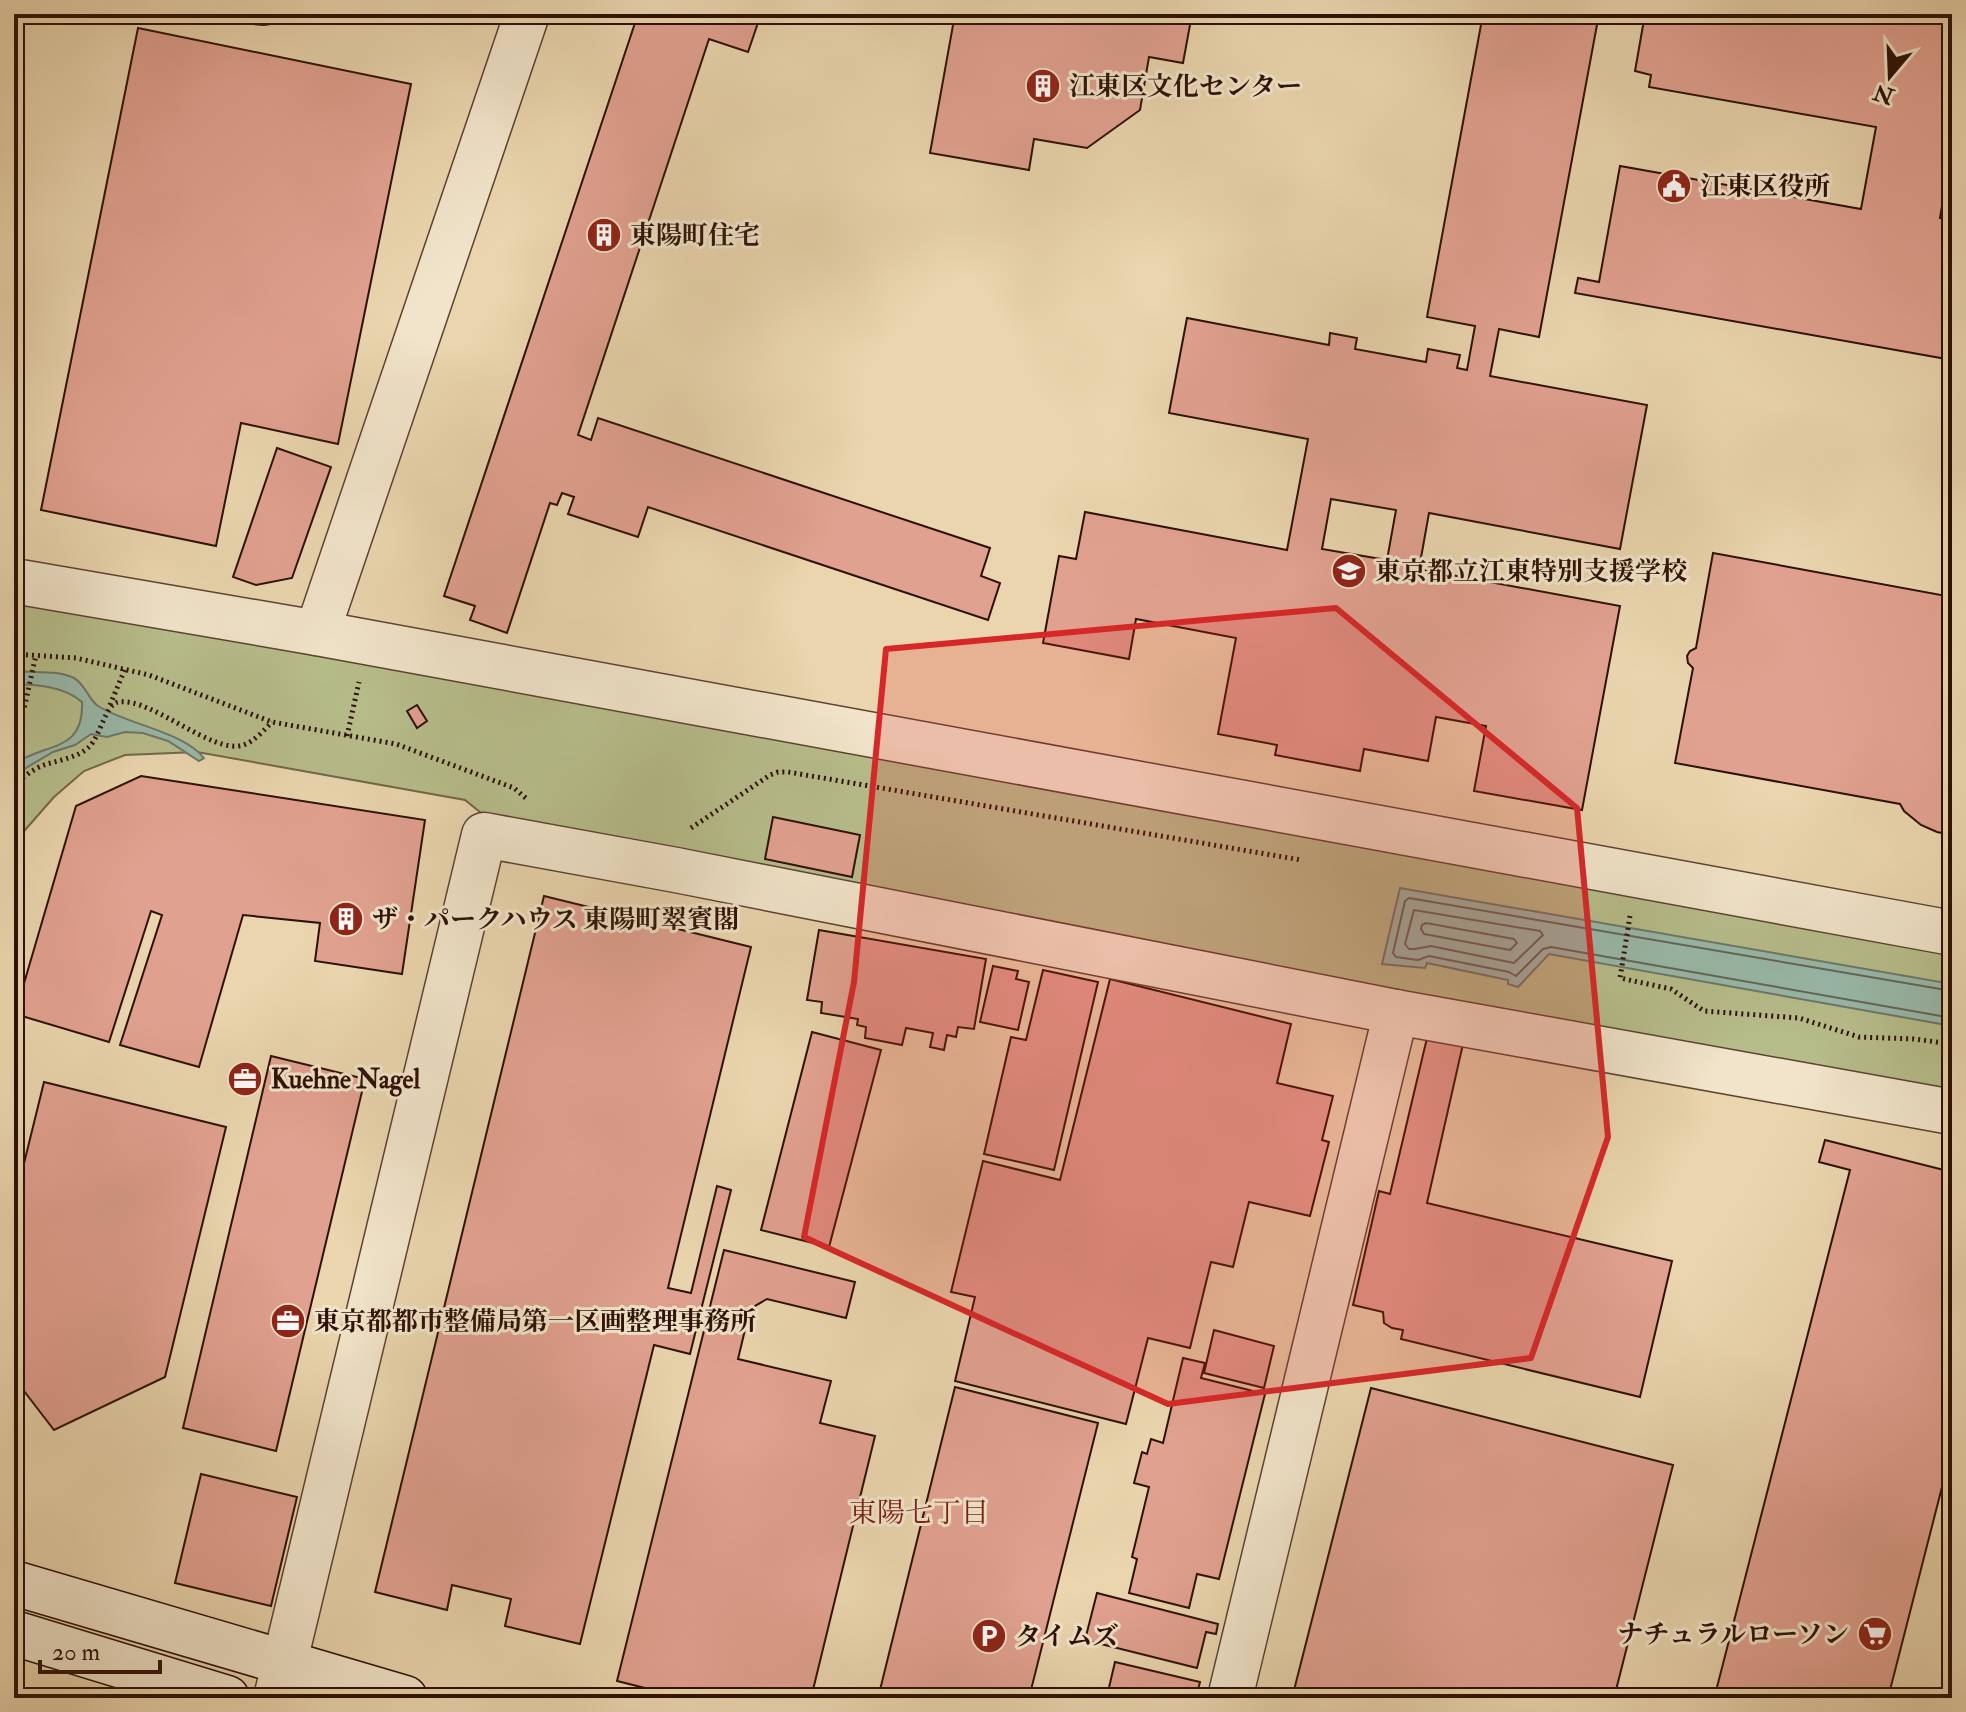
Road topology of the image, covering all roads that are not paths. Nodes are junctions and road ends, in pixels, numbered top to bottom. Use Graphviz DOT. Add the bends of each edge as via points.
graph roads {
  1 [pos="527,14"];
  2 [pos="14,581"];
  3 [pos="317,633"];
  4 [pos="1952,933"];
  5 [pos="1396,1012"];
  6 [pos="1952,1112"];
  7 [pos="14,1583"];
  8 [pos="14,1633"];
  9 [pos="280,1680"];
  10 [pos="227,1698"];
  11 [pos="405,1698"];
  12 [pos="1230,1698"];
  1 -- 3 [label="street"];
  2 -- 3 [label="street"];
  3 -- 4 [label="street"];
  5 -- 6 [label="street"];
  5 -- 9 [label="street" via="484,835"];
  5 -- 12 [label="street"];
  7 -- 9 [label="street"];
  8 -- 10 [label="street"];
  9 -- 11 [label="street"];
}
